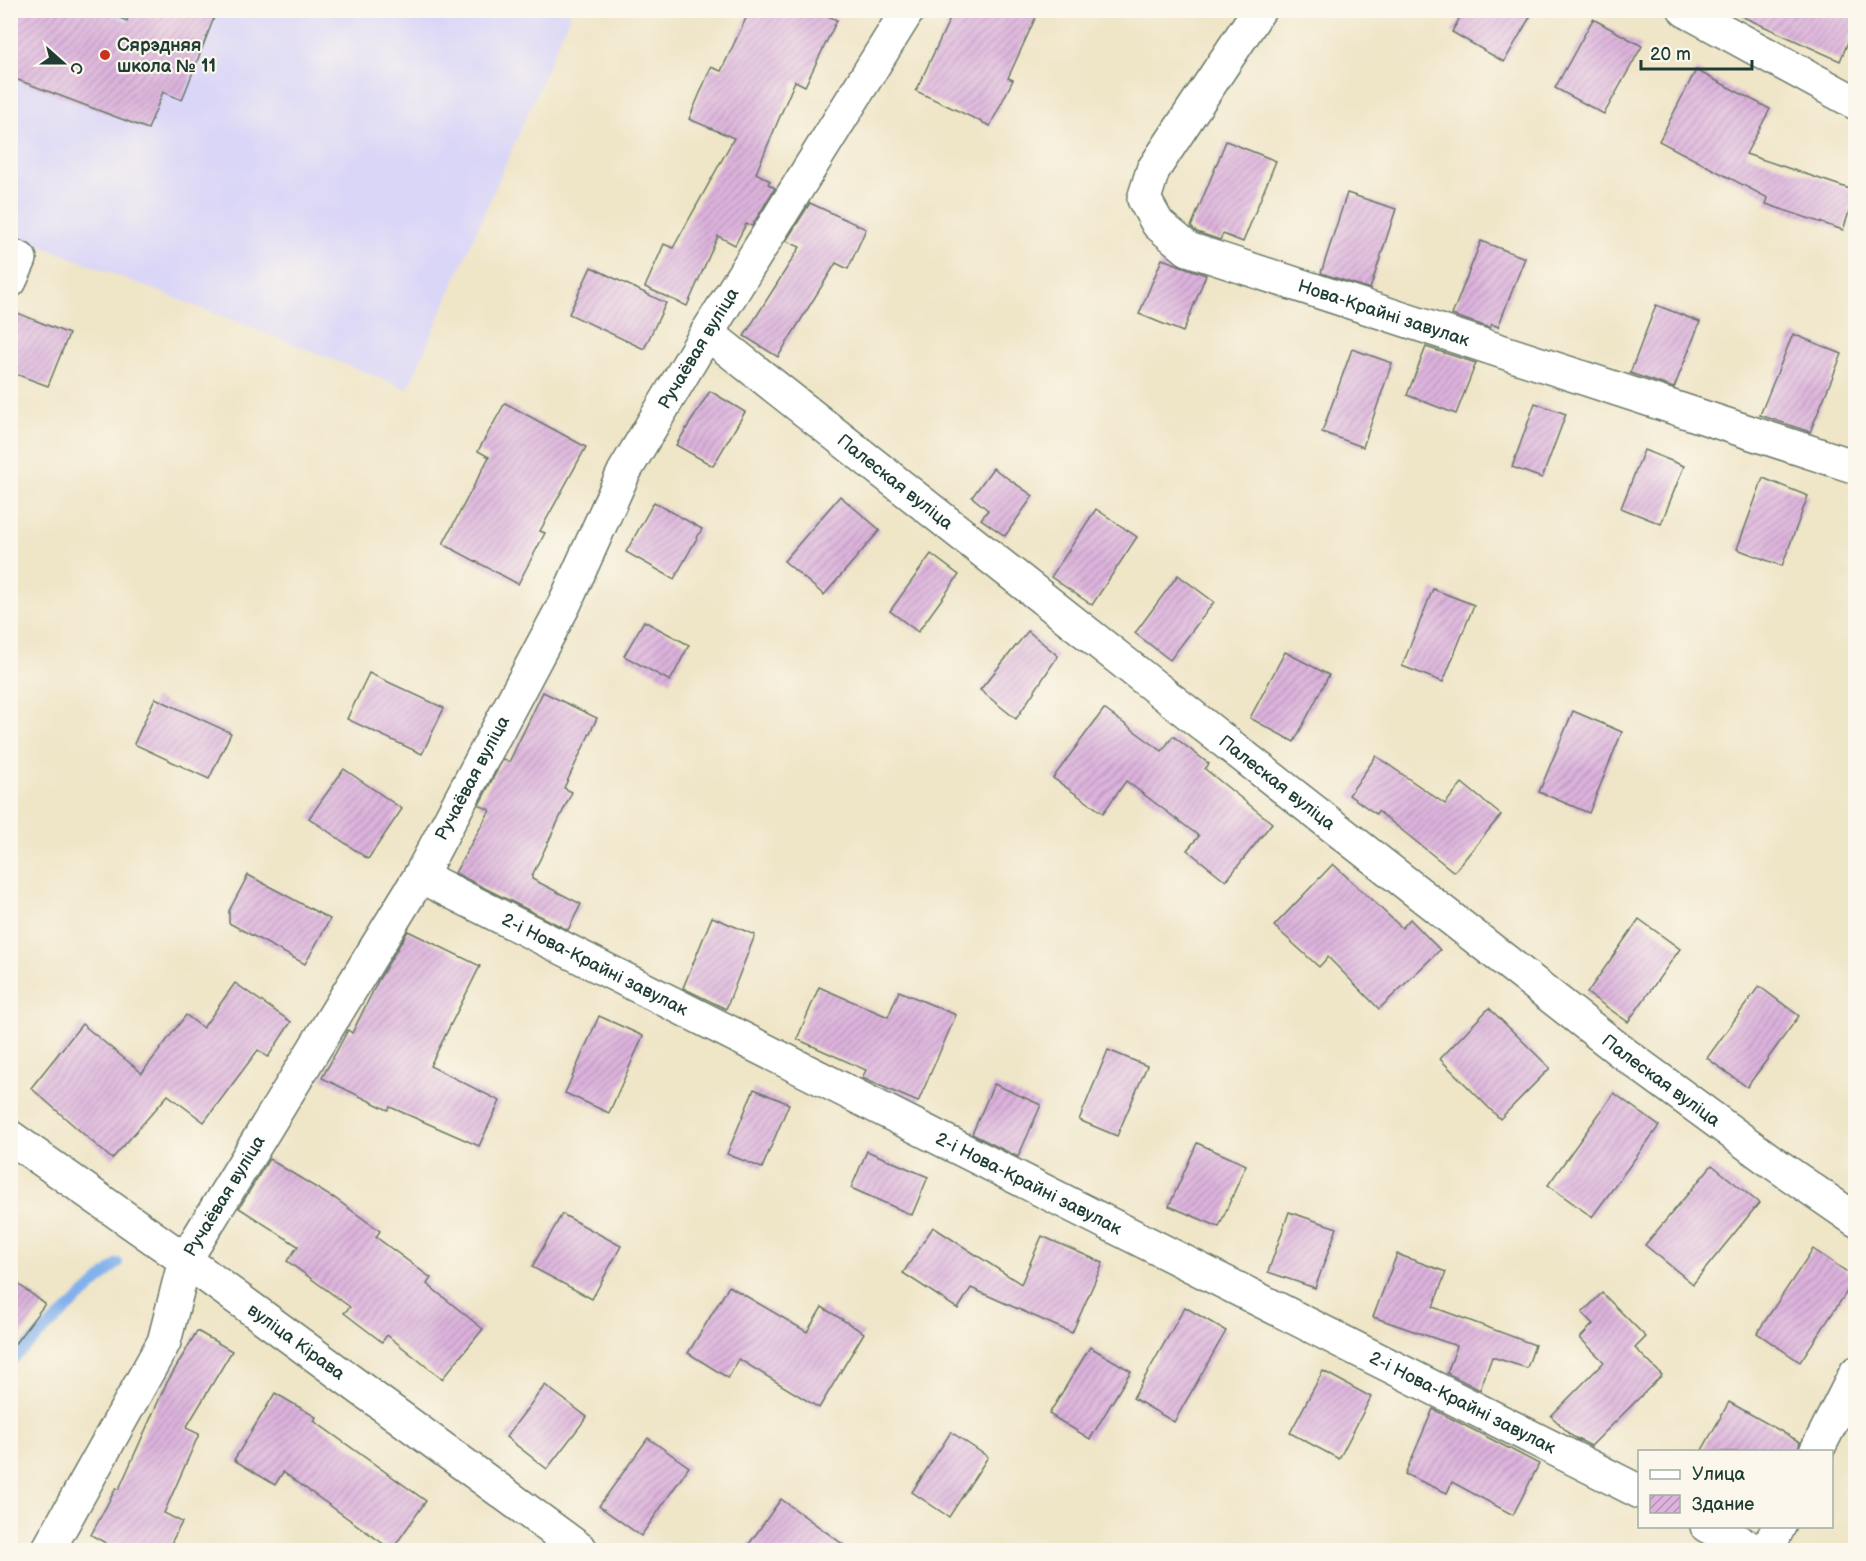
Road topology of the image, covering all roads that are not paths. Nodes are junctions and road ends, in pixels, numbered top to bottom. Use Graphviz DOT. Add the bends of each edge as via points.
graph roads {
  1 [pos="908,10"];
  2 [pos="1259,10"];
  3 [pos="1685,10"];
  4 [pos="1856,103"];
  5 [pos="10,255"];
  6 [pos="10,281"];
  7 [pos="707,333"];
  8 [pos="1856,466"];
  9 [pos="420,876"];
  10 [pos="10,1137"];
  11 [pos="1856,1220"];
  12 [pos="185,1260"];
  13 [pos="1856,1373"];
  14 [pos="1817,1450"];
  15 [pos="1638,1491"];
  16 [pos="1709,1528"];
  17 [pos="1778,1528"];
  18 [pos="48,1551"];
  19 [pos="581,1551"];
  20 [pos="1755,1551"];
  21 [pos="1767,1551"];
  1 -- 7 [label="street, Ручаёвая вуліца"];
  2 -- 8 [label="street, Нова-Крайні завулак" via="1153,170 1144,200 1158,224 1188,249"];
  3 -- 4 [label="street"];
  5 -- 6 [label="street" via="20,259"];
  7 -- 9 [label="street, Ручаёвая вуліца" via="624,472 564,605"];
  7 -- 11 [label="street, Палеская вуліца" via="1622,1052"];
  9 -- 12 [label="street, Ручаёвая вуліца"];
  9 -- 15 [label="street, 2-і Нова-Крайні завулак"];
  10 -- 12 [label="street, вуліца Кірава"];
  12 -- 18 [label="street, Ручаёвая вуліца" via="164,1342"];
  12 -- 19 [label="street, вуліца Кірава"];
  13 -- 14 [label="street"];
  16 -- 20 [label="street"];
  17 -- 21 [label="street"];
}
